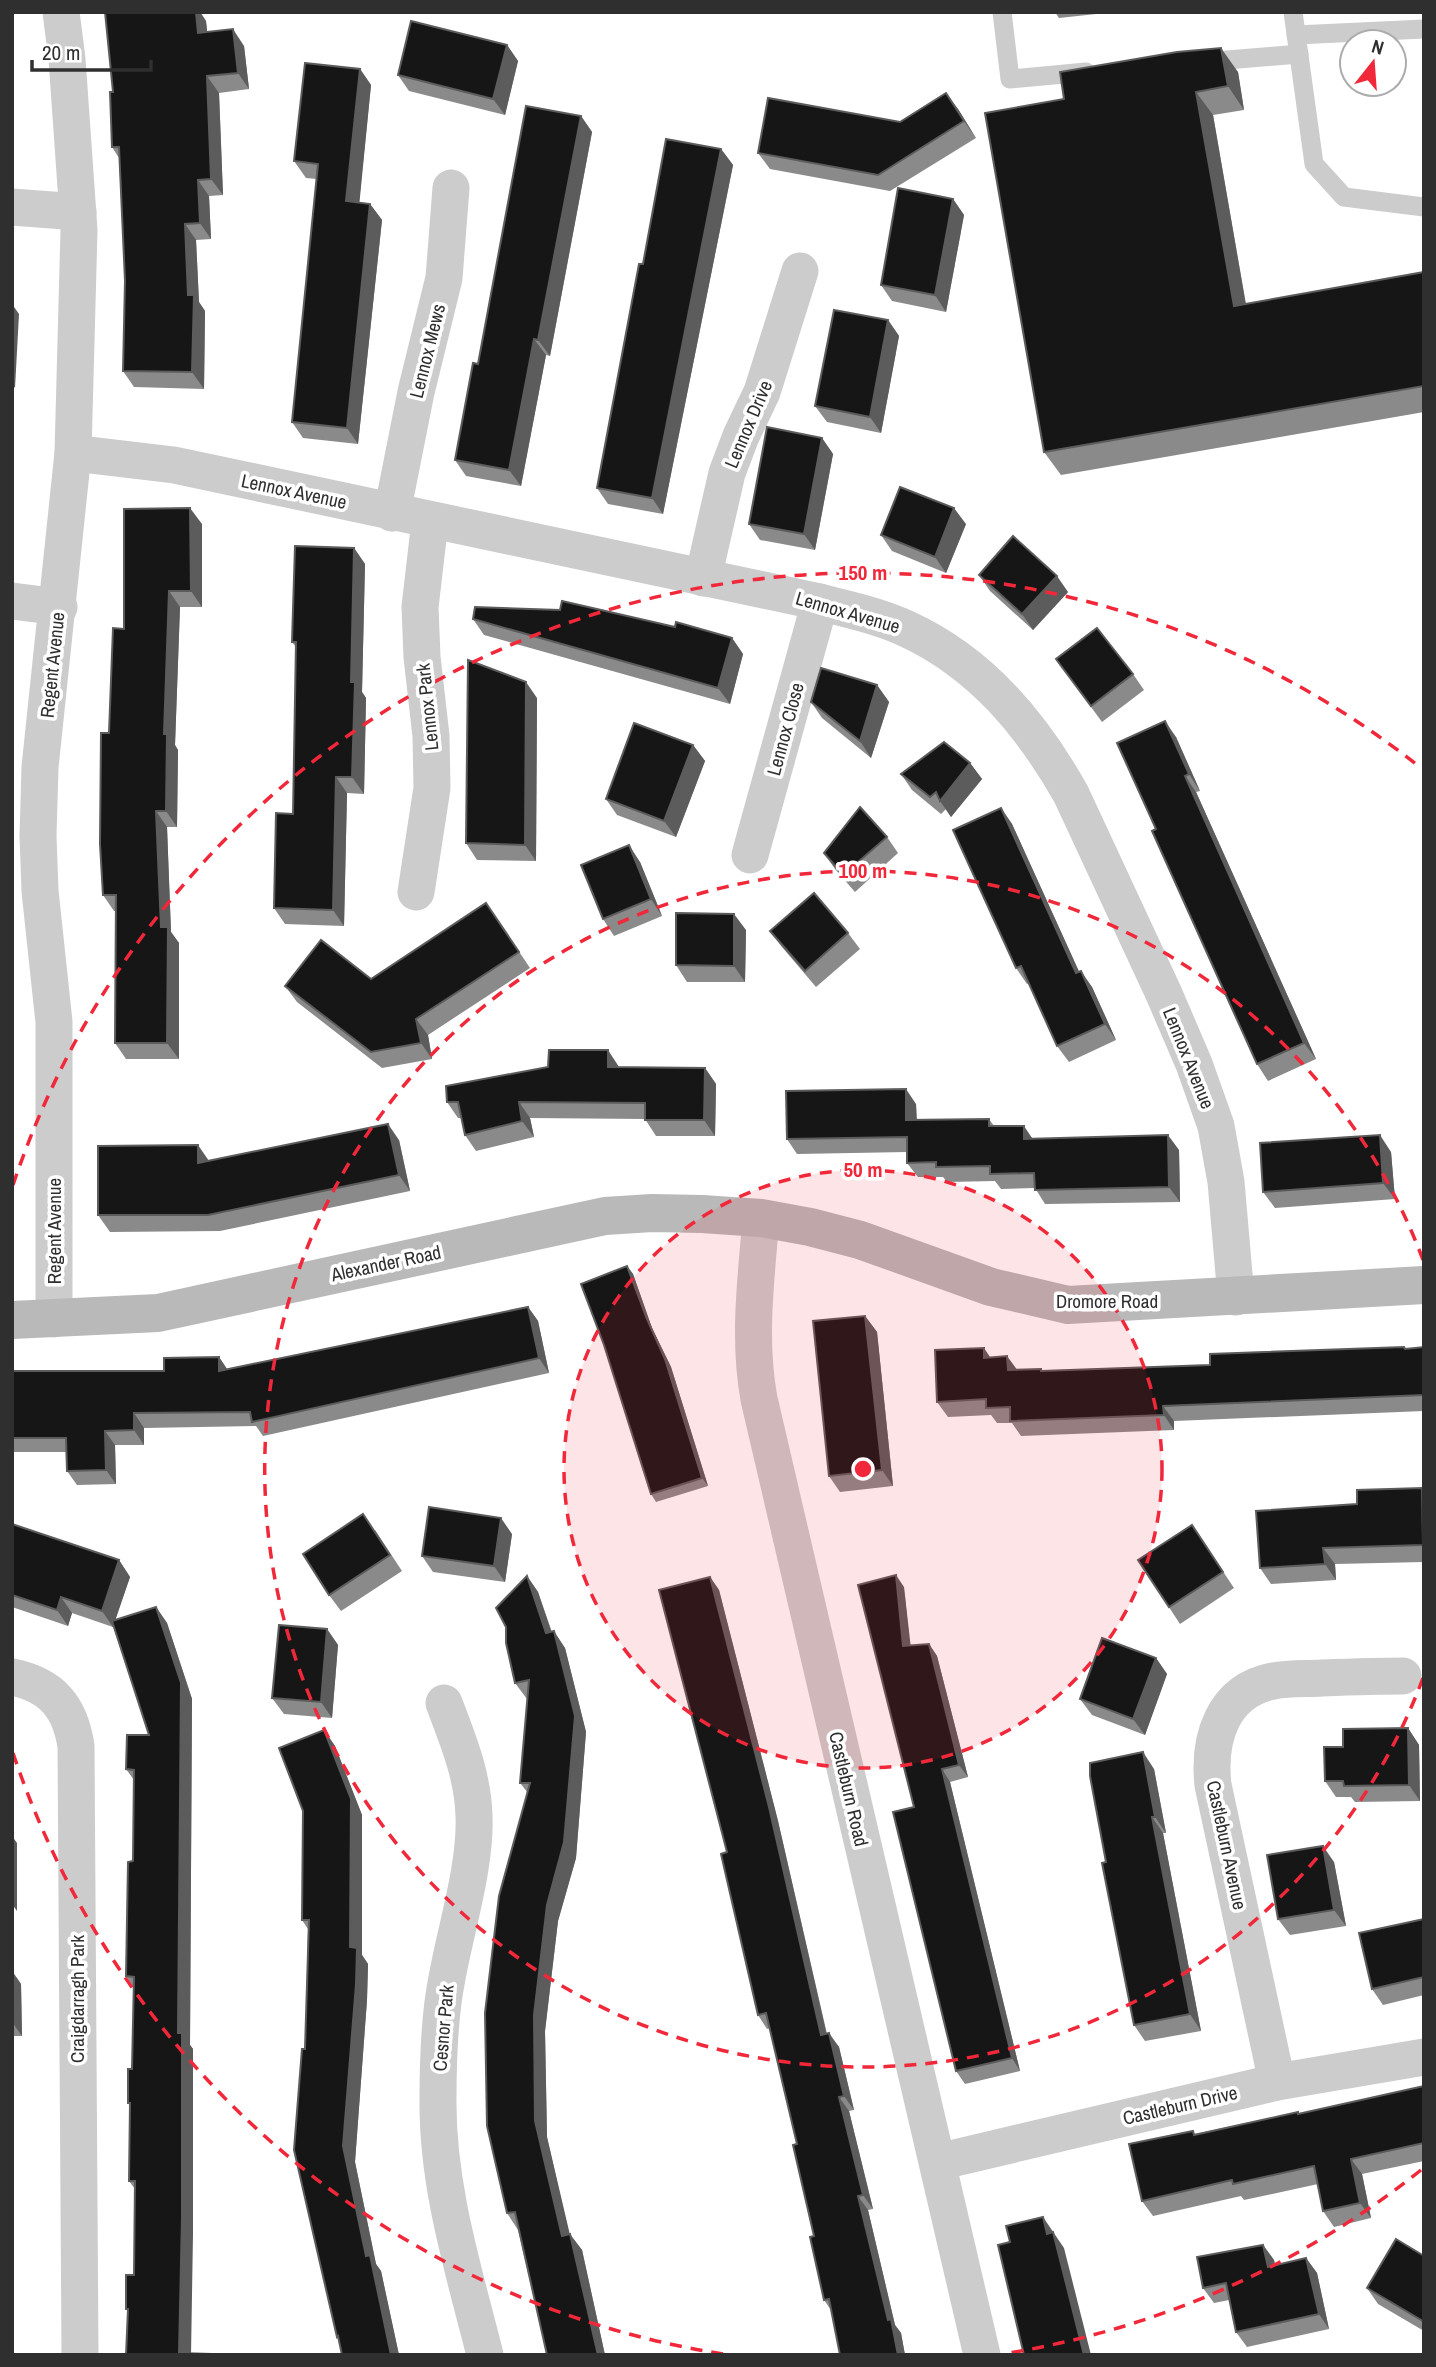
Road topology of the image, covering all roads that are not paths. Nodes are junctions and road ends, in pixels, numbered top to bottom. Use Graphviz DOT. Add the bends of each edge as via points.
graph roads {
  1 [pos="61,12"];
  2 [pos="1002,12"];
  3 [pos="1293,12"];
  4 [pos="1424,29"];
  5 [pos="1298,45"];
  6 [pos="1189,64"];
  7 [pos="1107,71"];
  8 [pos="451,188"];
  9 [pos="12,207"];
  10 [pos="1424,207"];
  11 [pos="78,212"];
  12 [pos="800,271"];
  13 [pos="73,453"];
  14 [pos="392,513"];
  15 [pos="430,521"];
  16 [pos="702,578"];
  17 [pos="12,601"];
  18 [pos="820,602"];
  19 [pos="59,607"];
  20 [pos="750,855"];
  21 [pos="416,892"];
  22 [pos="761,1218"];
  23 [pos="1424,1285"];
  24 [pos="1236,1297"];
  25 [pos="54,1319"];
  26 [pos="12,1320"];
  27 [pos="1403,1676"];
  28 [pos="12,1677"];
  29 [pos="444,1703"];
  30 [pos="1424,2057"];
  31 [pos="1277,2082"];
  32 [pos="938,2162"];
  33 [pos="80,2355"];
  34 [pos="485,2355"];
  35 [pos="982,2355"];
  1 -- 11 [label="street, Regent Avenue"];
  2 -- 7 [label="lane" via="1010,79"];
  3 -- 5 [label="lane"];
  4 -- 5 [label="lane"];
  5 -- 6 [label="lane"];
  5 -- 10 [label="lane" via="1314,164 1343,197"];
  8 -- 14 [label="street, Lennox Mews" via="444,278 415,392"];
  9 -- 11 [label="street"];
  11 -- 13 [label="street, Regent Avenue"];
  12 -- 16 [label="street, Lennox Drive" via="765,385 727,473"];
  13 -- 14 [label="street, Lennox Avenue" via="174,465"];
  13 -- 19 [label="street, Regent Avenue"];
  14 -- 15 [label="street, Lennox Avenue"];
  15 -- 16 [label="street, Lennox Avenue"];
  15 -- 21 [label="street, Lennox Park" via="420,607 432,788"];
  16 -- 18 [label="street, Lennox Avenue"];
  17 -- 19 [label="street"];
  18 -- 20 [label="street, Lennox Close"];
  18 -- 24 [label="street, Lennox Avenue" via="907,629 964,664 1015,711 1057,769 1169,1005 1216,1126"];
  19 -- 25 [label="street, Regent Avenue" via="40,767 38,836 54,1022"];
  22 -- 24 [label="street, Dromore Road" via="860,1240 992,1287 1068,1305"];
  22 -- 25 [label="street, Alexander Road" via="652,1213 604,1216 158,1313"];
  22 -- 32 [label="street, Castleburn Road" via="753,1334 759,1399"];
  23 -- 24 [label="street, Dromore Road"];
  25 -- 26 [label="street, Alexander Road"];
  27 -- 31 [label="street, Castleburn Avenue" via="1282,1679 1261,1684 1232,1703 1217,1729 1213,1785"];
  28 -- 33 [label="street, Craigdarragh Park" via="49,1691 69,1718 76,1746"];
  29 -- 34 [label="street, Cesnor Park" via="464,1758 474,1814 471,1860 441,2017 441,2155 450,2216"];
  30 -- 31 [label="street, Castleburn Drive"];
  31 -- 32 [label="street, Castleburn Drive"];
  32 -- 35 [label="street, Castleburn Road"];
}
